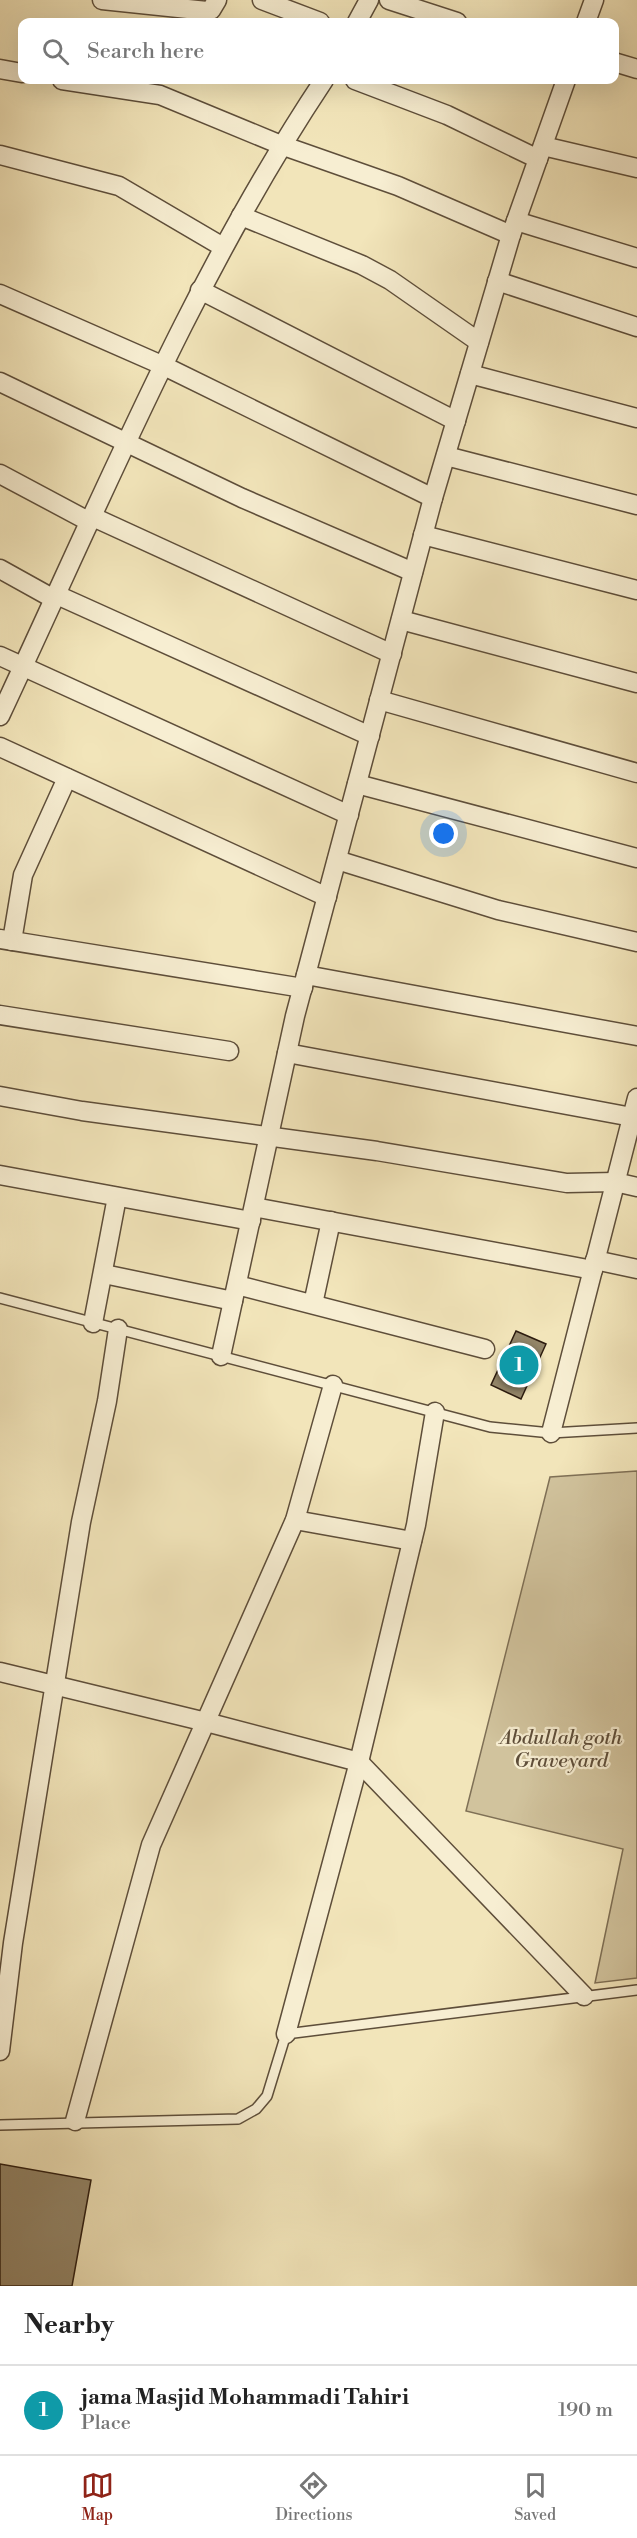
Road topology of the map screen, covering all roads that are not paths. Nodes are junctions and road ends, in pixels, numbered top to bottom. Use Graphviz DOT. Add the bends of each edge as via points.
graph roads {
  1 [pos="102,0"];
  2 [pos="217,0"];
  3 [pos="262,0"];
  4 [pos="369,0"];
  5 [pos="389,0"];
  6 [pos="594,0"];
  7 [pos="309,18"];
  8 [pos="359,18"];
  9 [pos="445,18"];
  10 [pos="587,18"];
  11 [pos="619,63"];
  12 [pos="0,69"];
  13 [pos="637,69"];
  14 [pos="18,72"];
  15 [pos="88,84"];
  16 [pos="321,84"];
  17 [pos="366,84"];
  18 [pos="565,84"];
  19 [pos="280,145"];
  20 [pos="540,152"];
  21 [pos="0,155"];
  22 [pos="637,168"];
  23 [pos="241,216"];
  24 [pos="514,228"];
  25 [pos="223,247"];
  26 [pos="637,258"];
  27 [pos="497,281"];
  28 [pos="200,290"];
  29 [pos="0,294"];
  30 [pos="637,327"];
  31 [pos="479,342"];
  32 [pos="164,366"];
  33 [pos="470,374"];
  34 [pos="0,382"];
  35 [pos="637,418"];
  36 [pos="456,421"];
  37 [pos="127,444"];
  38 [pos="446,456"];
  39 [pos="0,474"];
  40 [pos="433,498"];
  41 [pos="637,505"];
  42 [pos="92,519"];
  43 [pos="423,534"];
  44 [pos="0,569"];
  45 [pos="413,572"];
  46 [pos="637,591"];
  47 [pos="56,597"];
  48 [pos="401,620"];
  49 [pos="392,654"];
  50 [pos="0,656"];
  51 [pos="23,668"];
  52 [pos="637,682"];
  53 [pos="379,700"];
  54 [pos="0,716"];
  55 [pos="370,736"];
  56 [pos="0,747"];
  57 [pos="637,773"];
  58 [pos="67,778"];
  59 [pos="357,784"];
  60 [pos="349,815"];
  61 [pos="637,858"];
  62 [pos="337,860"];
  63 [pos="327,897"];
  64 [pos="6,940"];
  65 [pos="637,942"];
  66 [pos="305,981"];
  67 [pos="0,1015"];
  68 [pos="637,1036"];
  69 [pos="229,1051"];
  70 [pos="287,1053"];
  71 [pos="0,1096"];
  72 [pos="635,1106"];
  73 [pos="269,1138"];
  74 [pos="0,1175"];
  75 [pos="615,1182"];
  76 [pos="637,1187"];
  77 [pos="117,1197"];
  78 [pos="252,1214"];
  79 [pos="331,1221"];
  80 [pos="594,1265"];
  81 [pos="637,1269"];
  82 [pos="104,1274"];
  83 [pos="235,1293"];
  84 [pos="0,1298"];
  85 [pos="313,1304"];
  86 [pos="93,1323"];
  87 [pos="118,1329"];
  88 [pos="485,1349"];
  89 [pos="221,1356"];
  90 [pos="333,1385"];
  91 [pos="435,1412"];
  92 [pos="637,1428"];
  93 [pos="551,1433"];
  94 [pos="296,1520"];
  95 [pos="412,1541"];
  96 [pos="0,1672"];
  97 [pos="56,1686"];
  98 [pos="206,1722"];
  99 [pos="359,1762"];
  100 [pos="637,1990"];
  101 [pos="584,1996"];
  102 [pos="286,2034"];
  103 [pos="0,2051"];
  104 [pos="75,2121"];
  105 [pos="0,2125"];
  1 -- 2 [label="street" via="207,11"];
  3 -- 7 [label="street"];
  4 -- 8 [label="street"];
  5 -- 9 [label="street"];
  6 -- 10 [label="street"];
  11 -- 13 [label="street"];
  12 -- 14 [label="street"];
  15 -- 19 [label="street" via="160,95"];
  16 -- 19 [label="street"];
  17 -- 20 [label="street"];
  18 -- 20 [label="street"];
  19 -- 23 [label="street"];
  19 -- 24 [label="street"];
  20 -- 22 [label="street"];
  20 -- 24 [label="street"];
  21 -- 25 [label="street" via="119,186"];
  23 -- 25 [label="street"];
  23 -- 31 [label="street" via="362,265"];
  24 -- 26 [label="street"];
  24 -- 27 [label="street"];
  25 -- 28 [label="street"];
  27 -- 30 [label="street"];
  27 -- 31 [label="street"];
  28 -- 32 [label="street"];
  28 -- 36 [label="street"];
  29 -- 32 [label="street"];
  31 -- 33 [label="street"];
  32 -- 37 [label="street"];
  32 -- 40 [label="street"];
  33 -- 35 [label="street"];
  33 -- 36 [label="street"];
  34 -- 37 [label="street"];
  36 -- 38 [label="street"];
  37 -- 42 [label="street"];
  37 -- 45 [label="street"];
  38 -- 40 [label="street"];
  38 -- 41 [label="street"];
  39 -- 42 [label="street"];
  40 -- 43 [label="street"];
  42 -- 47 [label="street"];
  42 -- 49 [label="street"];
  43 -- 45 [label="street"];
  43 -- 46 [label="street"];
  44 -- 47 [label="street"];
  45 -- 48 [label="street"];
  47 -- 51 [label="street"];
  47 -- 55 [label="street"];
  48 -- 49 [label="street"];
  48 -- 52 [label="street"];
  49 -- 53 [label="street"];
  50 -- 51 [label="street"];
  51 -- 54 [label="street"];
  51 -- 60 [label="street"];
  53 -- 55 [label="street"];
  53 -- 57 [label="street"];
  55 -- 59 [label="street"];
  56 -- 58 [label="street"];
  58 -- 63 [label="street"];
  58 -- 64 [label="street" via="23,875"];
  59 -- 60 [label="street"];
  59 -- 61 [label="street"];
  60 -- 62 [label="street"];
  62 -- 63 [label="street"];
  62 -- 65 [label="street" via="498,910"];
  63 -- 66 [label="street"];
  64 -- 66 [label="street"];
  66 -- 68 [label="street"];
  66 -- 70 [label="street"];
  67 -- 69 [label="street"];
  70 -- 72 [label="street"];
  70 -- 73 [label="street"];
  71 -- 73 [label="street"];
  72 -- 75 [label="street"];
  73 -- 75 [label="street" via="377,1151 567,1183"];
  73 -- 78 [label="street"];
  74 -- 77 [label="street"];
  75 -- 76 [label="street"];
  75 -- 80 [label="street"];
  77 -- 78 [label="street"];
  77 -- 82 [label="street"];
  78 -- 79 [label="street"];
  78 -- 83 [label="street"];
  79 -- 80 [label="street"];
  79 -- 85 [label="street"];
  80 -- 81 [label="street"];
  80 -- 93 [label="street"];
  82 -- 83 [label="street"];
  82 -- 86 [label="street"];
  83 -- 85 [label="street"];
  83 -- 89 [label="street"];
  84 -- 86 [label="lane"];
  85 -- 88 [label="street"];
  86 -- 87 [label="lane"];
  87 -- 89 [label="lane"];
  87 -- 97 [label="street" via="81,1522"];
  89 -- 90 [label="lane"];
  90 -- 91 [label="lane"];
  90 -- 94 [label="street"];
  91 -- 93 [label="lane" via="490,1426"];
  91 -- 95 [label="street"];
  92 -- 93 [label="lane"];
  94 -- 95 [label="street"];
  94 -- 98 [label="street"];
  95 -- 99 [label="street"];
  96 -- 97 [label="street"];
  97 -- 98 [label="street"];
  97 -- 103 [label="street" via="13,1943"];
  98 -- 99 [label="street"];
  98 -- 104 [label="street" via="151,1845"];
  99 -- 101 [label="street"];
  99 -- 102 [label="street"];
  100 -- 101 [label="lane"];
  101 -- 102 [label="lane"];
  102 -- 104 [label="lane" via="267,2096 256,2109 238,2119"];
  104 -- 105 [label="lane"];
}
